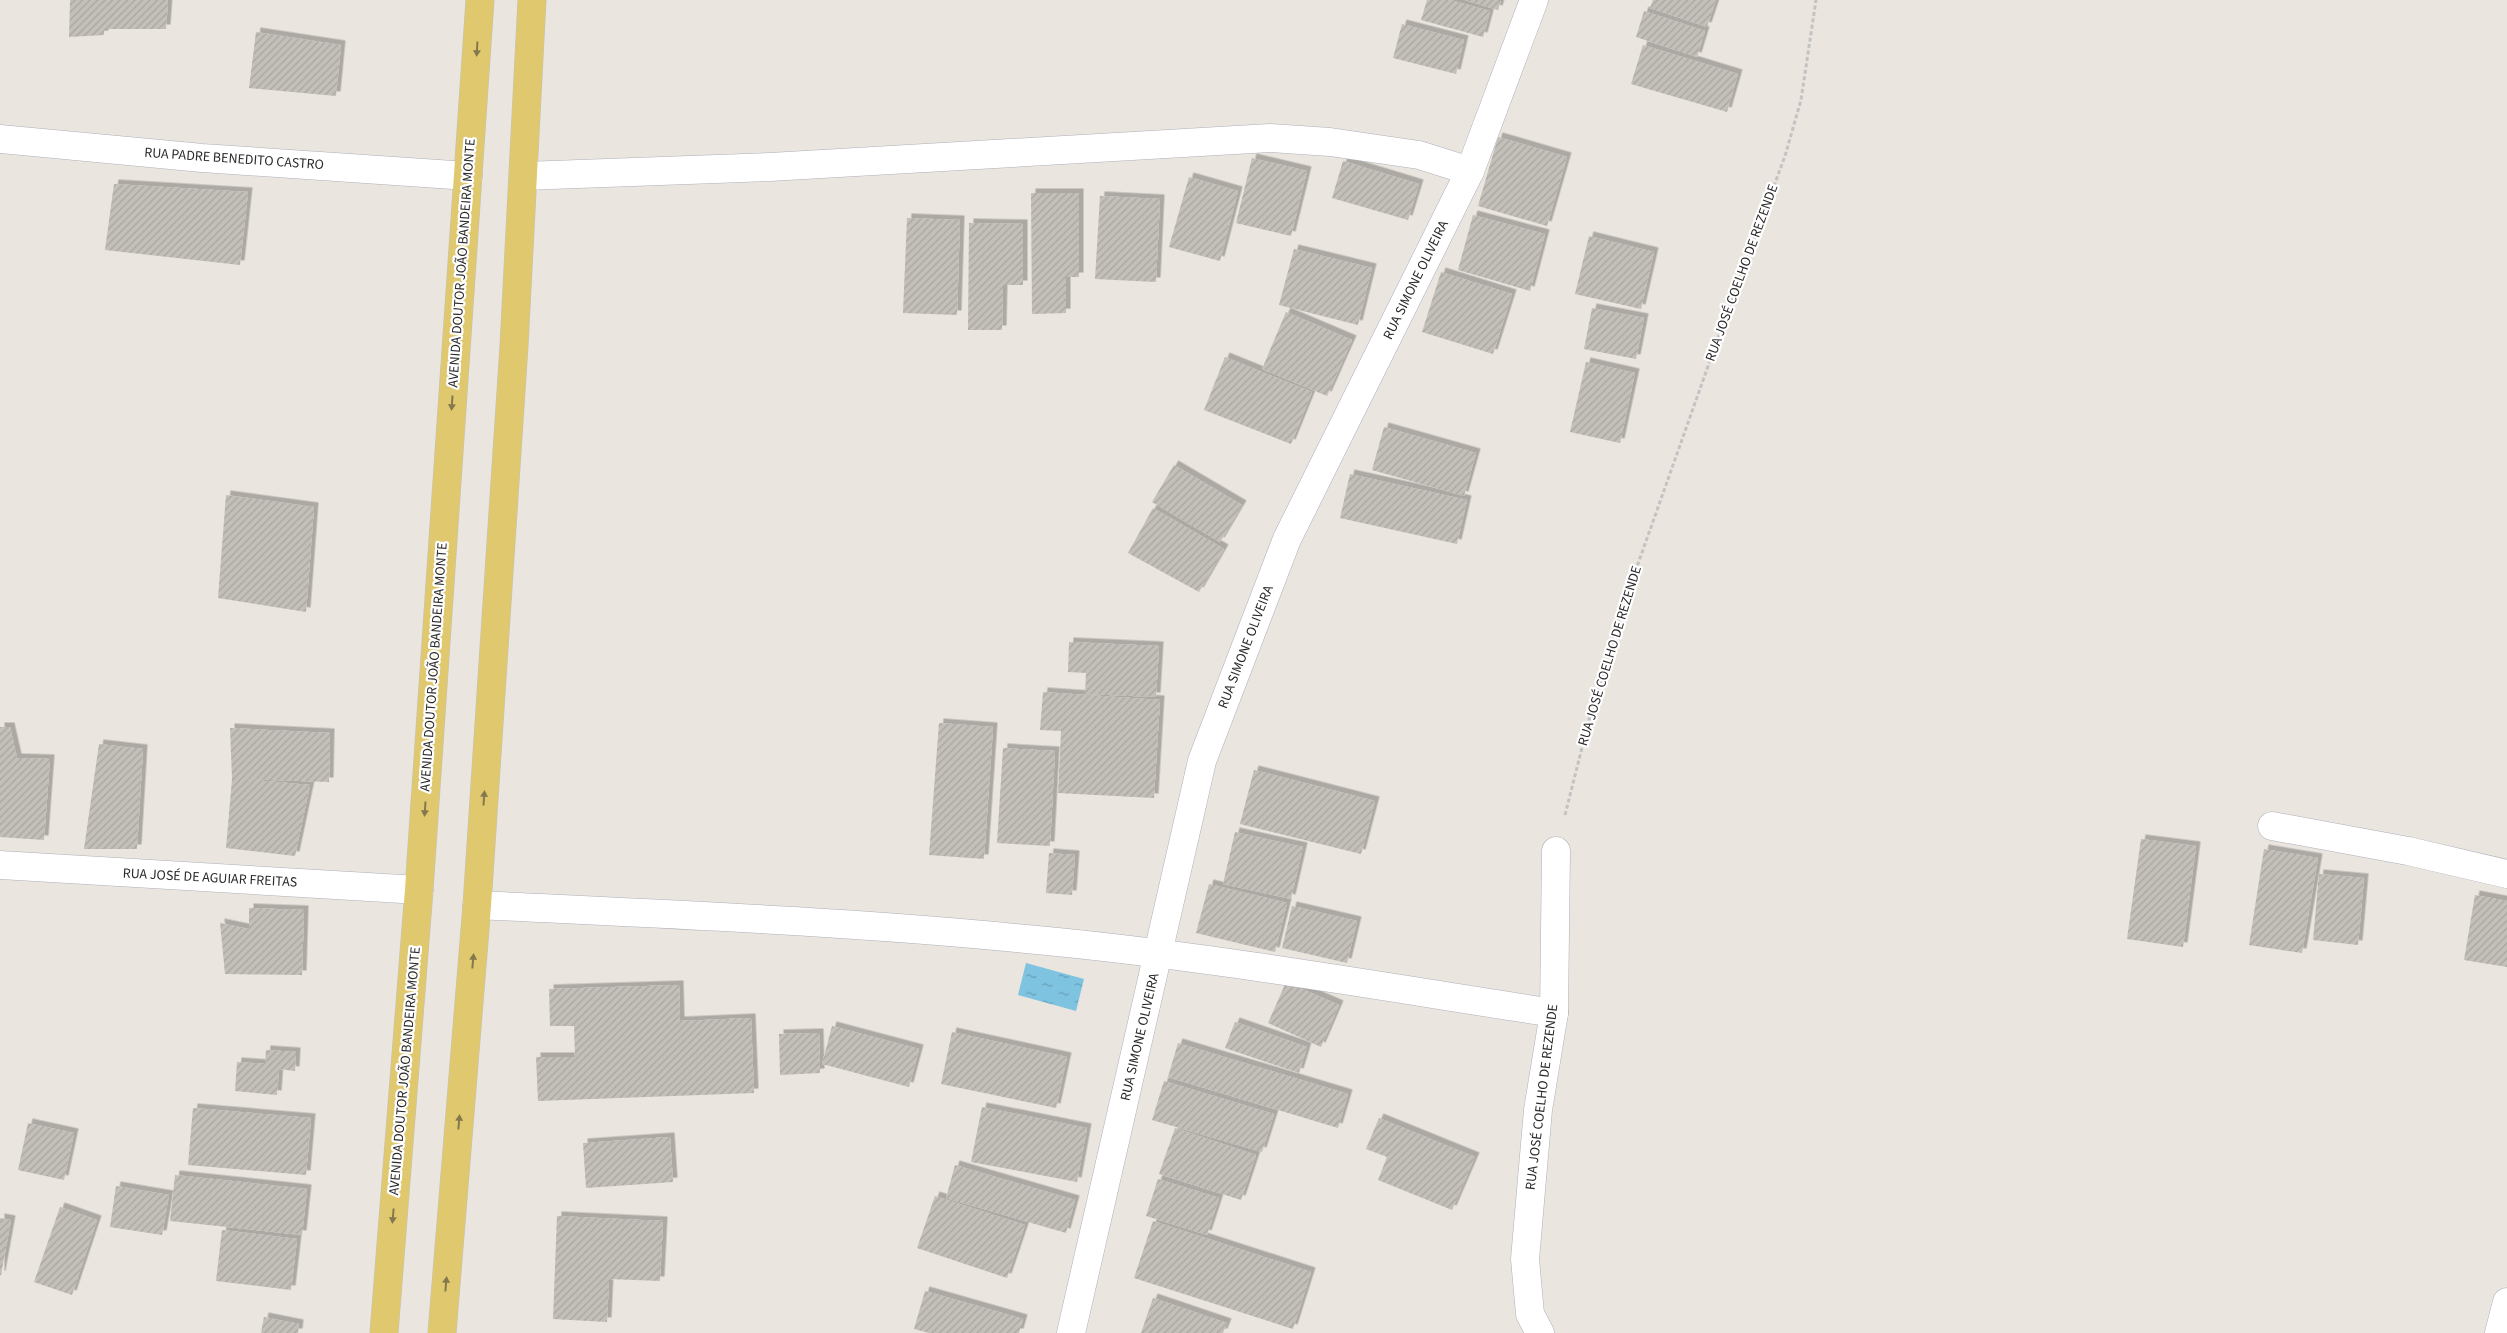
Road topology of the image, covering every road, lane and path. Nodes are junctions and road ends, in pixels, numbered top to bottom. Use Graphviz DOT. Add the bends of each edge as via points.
graph roads {
  1 [pos="480,0"];
  2 [pos="532,0"];
  3 [pos="1534,0"];
  4 [pos="1816,0"];
  5 [pos="0,139"];
  6 [pos="1470,170"];
  7 [pos="468,176"];
  8 [pos="524,176"];
  9 [pos="2272,826"];
  10 [pos="1556,851"];
  11 [pos="0,866"];
  12 [pos="2507,874"];
  13 [pos="419,890"];
  14 [pos="477,905"];
  15 [pos="1159,953"];
  16 [pos="1554,1013"];
  17 [pos="2507,1302"];
  18 [pos="384,1333"];
  19 [pos="442,1333"];
  20 [pos="1071,1333"];
  21 [pos="1540,1333"];
  22 [pos="2499,1333"];
  1 -- 7 [label="main road, AVENIDA DOUTOR JOÃO BANDEIRA MONTE, one-way"];
  2 -- 8 [label="main road"];
  3 -- 6 [label="street, RUA SIMONE OLIVEIRA"];
  4 -- 10 [label="path, RUA JOSÉ COELHO DE REZENDE" via="1801,100 1785,156 1622,609 1589,720"];
  5 -- 7 [label="street, RUA PADRE BENEDITO CASTRO" via="202,158"];
  6 -- 8 [label="street" via="1419,155 1330,142 1270,138 799,165"];
  6 -- 15 [label="street, RUA SIMONE OLIVEIRA" via="1287,539 1202,761"];
  7 -- 13 [label="main road, AVENIDA DOUTOR JOÃO BANDEIRA MONTE, one-way"];
  14 -- 8 [label="main road, one-way"];
  9 -- 12 [label="street" via="2408,851"];
  10 -- 16 [label="street, RUA JOSÉ COELHO DE REZENDE"];
  11 -- 13 [label="street, RUA JOSÉ DE AGUIAR FREITAS"];
  13 -- 18 [label="main road, AVENIDA DOUTOR JOÃO BANDEIRA MONTE, one-way"];
  14 -- 15 [label="street" via="895,927"];
  19 -- 14 [label="main road, one-way"];
  15 -- 16 [label="street"];
  15 -- 20 [label="street, RUA SIMONE OLIVEIRA"];
  16 -- 21 [label="street, RUA JOSÉ COELHO DE REZENDE" via="1538,1110 1525,1259 1530,1314"];
  17 -- 22 [label="street"];
}
